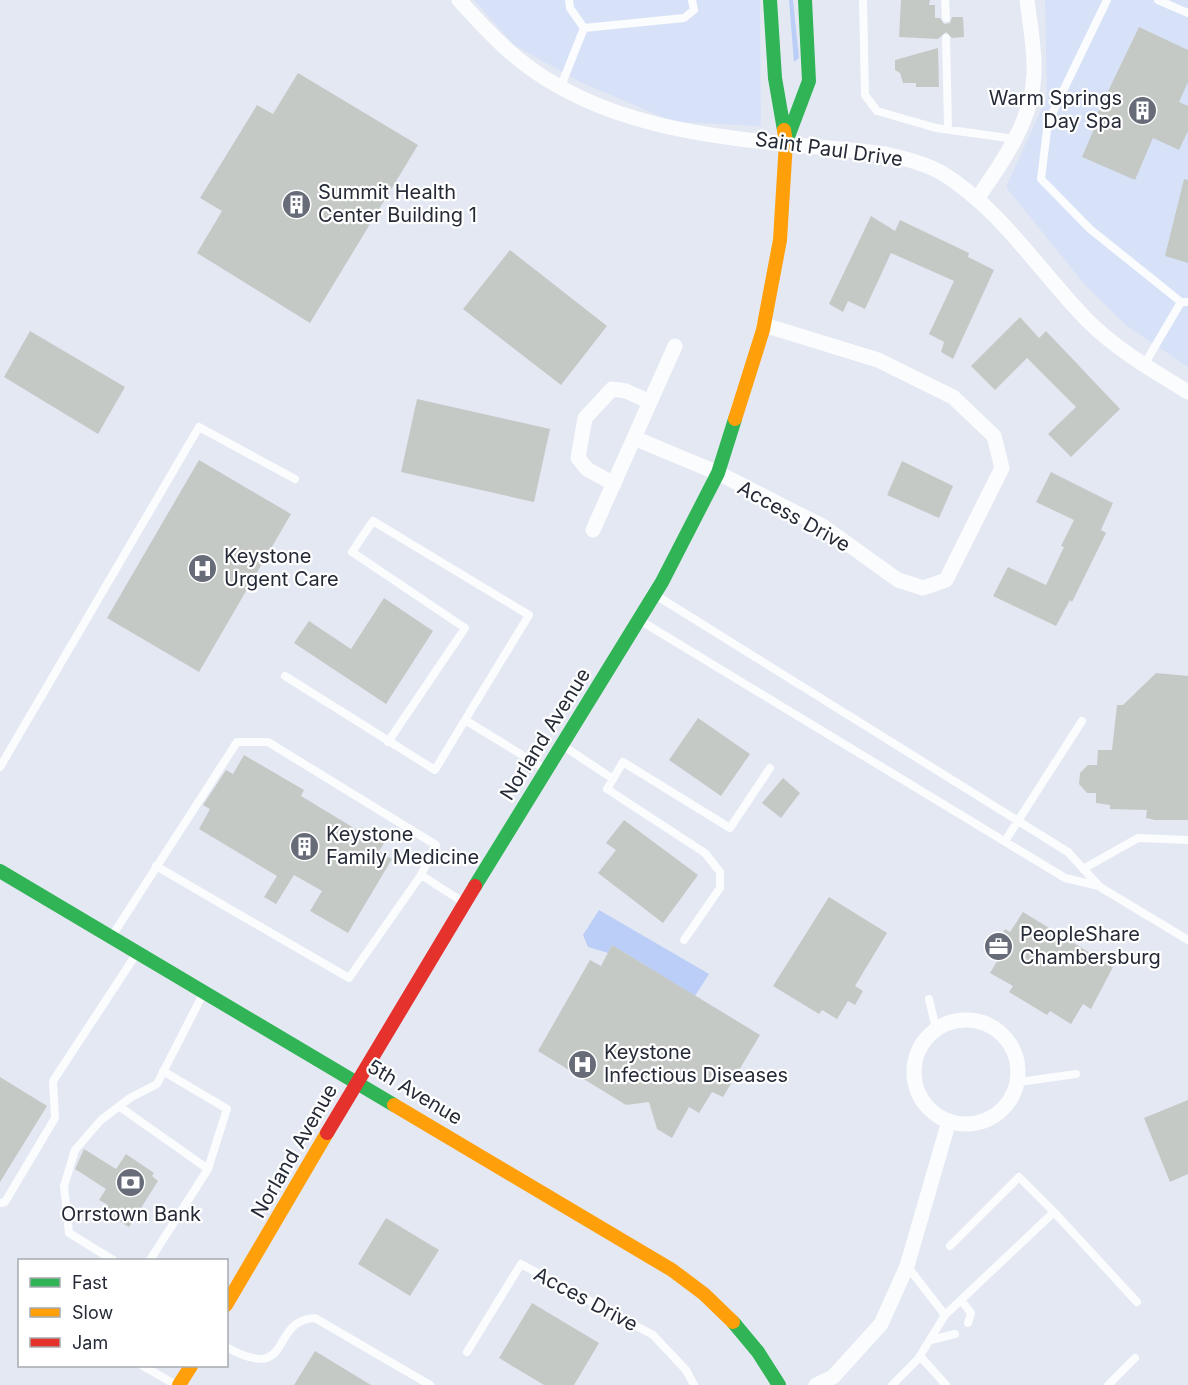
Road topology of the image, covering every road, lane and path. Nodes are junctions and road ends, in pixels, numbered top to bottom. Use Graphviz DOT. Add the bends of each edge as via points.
graph roads {
  1 [pos="459,0"];
  2 [pos="569,0"];
  3 [pos="692,0"];
  4 [pos="770,0"];
  5 [pos="805,0"];
  6 [pos="862,0"];
  7 [pos="945,0"];
  8 [pos="1027,0"];
  9 [pos="1107,0"];
  10 [pos="1158,0"];
  11 [pos="1188,13"];
  12 [pos="946,18"];
  13 [pos="584,28"];
  14 [pos="946,38"];
  15 [pos="561,86"];
  16 [pos="948,129"];
  17 [pos="1015,139"];
  18 [pos="786,142"];
  19 [pos="977,199"];
  20 [pos="1184,302"];
  21 [pos="764,325"];
  22 [pos="675,346"];
  23 [pos="1143,364"];
  24 [pos="1188,392"];
  25 [pos="650,402"];
  26 [pos="634,438"];
  27 [pos="718,473"];
  28 [pos="295,479"];
  29 [pos="614,484"];
  30 [pos="593,530"];
  31 [pos="655,594"];
  32 [pos="639,620"];
  33 [pos="285,676"];
  34 [pos="465,720"];
  35 [pos="1082,721"];
  36 [pos="388,742"];
  37 [pos="562,745"];
  38 [pos="0,767"];
  39 [pos="770,768"];
  40 [pos="546,770"];
  41 [pos="613,779"];
  42 [pos="1019,822"];
  43 [pos="1188,840"];
  44 [pos="1005,841"];
  45 [pos="156,866"];
  46 [pos="1083,869"];
  47 [pos="0,871"];
  48 [pos="421,875"];
  49 [pos="1100,887"];
  50 [pos="464,903"];
  51 [pos="112,936"];
  52 [pos="684,940"];
  53 [pos="1188,940"];
  54 [pos="138,952"];
  55 [pos="204,991"];
  56 [pos="929,999"];
  57 [pos="936,1029"];
  58 [pos="163,1071"];
  59 [pos="1076,1074"];
  60 [pos="358,1081"];
  61 [pos="1019,1082"];
  62 [pos="120,1107"];
  63 [pos="949,1121"];
  64 [pos="208,1169"];
  65 [pos="0,1203"];
  66 [pos="1054,1212"];
  67 [pos="950,1246"];
  68 [pos="111,1259"];
  69 [pos="151,1259"];
  70 [pos="907,1266"];
  71 [pos="961,1300"];
  72 [pos="228,1302"];
  73 [pos="1137,1302"];
  74 [pos="945,1315"];
  75 [pos="968,1323"];
  76 [pos="956,1334"];
  77 [pos="931,1340"];
  78 [pos="228,1348"];
  79 [pos="467,1352"];
  80 [pos="920,1356"];
  81 [pos="1135,1358"];
  82 [pos="146,1367"];
  83 [pos="190,1367"];
  84 [pos="178,1385"];
  85 [pos="430,1385"];
  86 [pos="694,1385"];
  87 [pos="779,1385"];
  88 [pos="816,1385"];
  89 [pos="892,1385"];
  90 [pos="946,1385"];
  91 [pos="1108,1385"];
  1 -- 15 [label="street, Saint Paul Drive" via="518,58"];
  2 -- 13 [label="lane"];
  3 -- 13 [label="lane" via="694,10 684,18"];
  4 -- 18 [label="main road, Norland Avenue" via="775,78"];
  5 -- 18 [label="main road, Norland Avenue" via="809,81"];
  6 -- 16 [label="lane" via="865,95 877,111"];
  7 -- 12 [label="lane"];
  8 -- 17 [label="street" via="1034,74 1028,113"];
  9 -- 20 [label="lane" via="1048,122 1041,179 1090,229"];
  10 -- 11 [label="lane"];
  13 -- 15 [label="lane"];
  14 -- 16 [label="lane"];
  15 -- 18 [label="street, Saint Paul Drive" via="621,113 672,129"];
  16 -- 17 [label="lane"];
  17 -- 19 [label="street"];
  18 -- 19 [label="street, Saint Paul Drive" via="917,161 942,172"];
  18 -- 21 [label="main road, Norland Avenue" via="780,240"];
  19 -- 23 [label="street, Saint Paul Drive" via="1087,320 1117,348"];
  20 -- 23 [label="lane"];
  21 -- 27 [label="main road, Norland Avenue"];
  21 -- 27 [label="street, Access Drive" via="878,360 953,397 994,436 1002,468 946,580 923,588 898,580 824,527"];
  22 -- 25 [label="street"];
  23 -- 24 [label="street, Saint Paul Drive"];
  25 -- 26 [label="street"];
  25 -- 29 [label="street" via="626,390 612,389 585,418 578,458 587,469"];
  26 -- 27 [label="street, Access Drive"];
  26 -- 29 [label="street"];
  27 -- 31 [label="main road, Norland Avenue"];
  28 -- 38 [label="lane" via="199,426"];
  29 -- 30 [label="street"];
  31 -- 32 [label="main road, Norland Avenue"];
  31 -- 42 [label="lane"];
  32 -- 37 [label="main road, Norland Avenue"];
  32 -- 44 [label="lane"];
  33 -- 36 [label="lane"];
  34 -- 36 [label="lane" via="435,770"];
  34 -- 36 [label="lane" via="529,615 373,520 351,552 465,628"];
  34 -- 40 [label="lane"];
  35 -- 42 [label="lane"];
  37 -- 40 [label="main road, Norland Avenue"];
  37 -- 41 [label="lane"];
  39 -- 41 [label="lane" via="730,828 623,762"];
  40 -- 50 [label="main road, Norland Avenue"];
  41 -- 52 [label="lane" via="607,789 705,853 720,872 720,888"];
  42 -- 44 [label="lane"];
  42 -- 46 [label="lane" via="1068,852"];
  43 -- 46 [label="lane" via="1138,838"];
  44 -- 49 [label="lane" via="1065,878"];
  45 -- 48 [label="lane" via="349,978"];
  45 -- 48 [label="lane" via="237,742 268,742 436,845"];
  45 -- 51 [label="lane"];
  46 -- 49 [label="lane"];
  47 -- 51 [label="main road, 5th Avenue"];
  48 -- 50 [label="lane"];
  49 -- 53 [label="lane"];
  50 -- 60 [label="main road, Norland Avenue"];
  51 -- 54 [label="main road, 5th Avenue"];
  54 -- 55 [label="main road, 5th Avenue"];
  54 -- 65 [label="lane" via="53,1081 55,1118"];
  55 -- 58 [label="lane"];
  55 -- 60 [label="main road, 5th Avenue"];
  56 -- 57 [label="lane"];
  57 -- 61 [label="street" via="951,1021 968,1019 999,1030 1011,1043"];
  57 -- 63 [label="street" via="917,1054 915,1079 923,1101"];
  58 -- 62 [label="lane" via="157,1084"];
  58 -- 64 [label="lane" via="227,1109"];
  59 -- 61 [label="lane"];
  60 -- 72 [label="main road, Norland Avenue"];
  60 -- 87 [label="main road, 5th Avenue" via="678,1273 740,1330"];
  61 -- 63 [label="street" via="1007,1106 994,1116 964,1124"];
  62 -- 64 [label="lane"];
  62 -- 68 [label="lane" via="83,1138 75,1150 64,1186 69,1233"];
  63 -- 70 [label="street"];
  64 -- 69 [label="lane"];
  66 -- 67 [label="lane" via="1019,1177"];
  66 -- 71 [label="lane"];
  66 -- 73 [label="lane"];
  70 -- 74 [label="lane"];
  70 -- 88 [label="street" via="881,1324 833,1377"];
  71 -- 74 [label="lane"];
  71 -- 75 [label="lane" via="971,1313"];
  74 -- 77 [label="lane"];
  76 -- 77 [label="lane"];
  77 -- 80 [label="lane"];
  78 -- 85 [label="lane" via="246,1358 265,1359 276,1354 290,1328 315,1318"];
  79 -- 86 [label="lane, Acces Drive" via="521,1264 653,1335 686,1370"];
  80 -- 89 [label="lane"];
  80 -- 90 [label="lane"];
  81 -- 91 [label="lane"];
  82 -- 84 [label="lane"];
  83 -- 84 [label="main road"];
}
